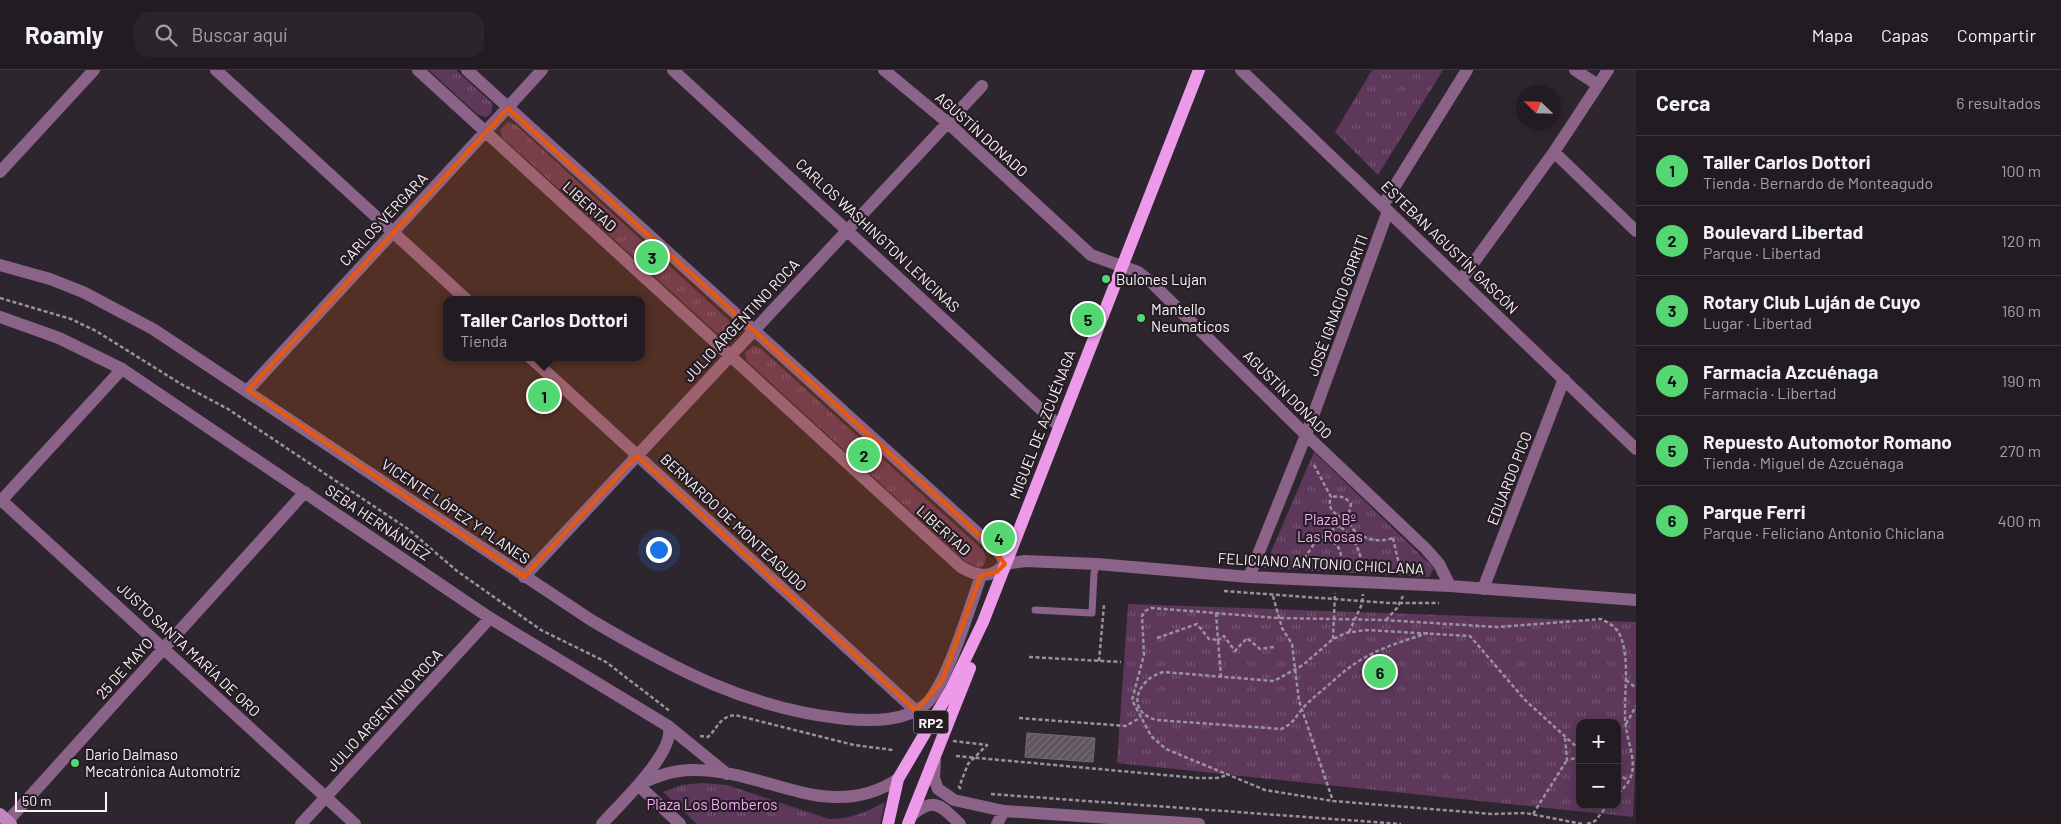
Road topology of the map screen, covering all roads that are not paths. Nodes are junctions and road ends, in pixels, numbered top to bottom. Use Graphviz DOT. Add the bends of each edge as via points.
graph roads {
  1 [pos="94,70"];
  2 [pos="216,70"];
  3 [pos="418,70"];
  4 [pos="467,70"];
  5 [pos="542,70"];
  6 [pos="673,70"];
  7 [pos="884,70"];
  8 [pos="1199,70"];
  9 [pos="1240,70"];
  10 [pos="1467,70"];
  11 [pos="1575,70"];
  12 [pos="1608,70"];
  13 [pos="1598,84"];
  14 [pos="982,86"];
  15 [pos="508,108"];
  16 [pos="948,123"];
  17 [pos="485,132"];
  18 [pos="1554,152"];
  19 [pos="0,172"];
  20 [pos="1385,208"];
  21 [pos="848,229"];
  22 [pos="1636,231"];
  23 [pos="393,232"];
  24 [pos="0,265"];
  25 [pos="1121,266"];
  26 [pos="1461,280"];
  27 [pos="463,296"];
  28 [pos="0,317"];
  29 [pos="753,331"];
  30 [pos="730,356"];
  31 [pos="534,361"];
  32 [pos="122,369"];
  33 [pos="1564,380"];
  34 [pos="248,390"];
  35 [pos="1059,426"];
  36 [pos="1306,436"];
  37 [pos="1636,449"];
  38 [pos="637,456"];
  39 [pos="305,492"];
  40 [pos="1,501"];
  41 [pos="1005,564"];
  42 [pos="1097,564"];
  43 [pos="981,576"];
  44 [pos="524,577"];
  45 [pos="1249,577"];
  46 [pos="1450,586"];
  47 [pos="1483,588"];
  48 [pos="1636,600"];
  49 [pos="1035,610"];
  50 [pos="490,618"];
  51 [pos="983,622"];
  52 [pos="164,648"];
  53 [pos="916,711"];
  54 [pos="672,722"];
  55 [pos="939,744"];
  56 [pos="727,774"];
  57 [pos="898,779"];
  58 [pos="638,784"];
  59 [pos="326,797"];
  60 [pos="1004,810"];
  61 [pos="910,820"];
  62 [pos="6,821"];
  63 [pos="301,824"];
  64 [pos="355,824"];
  65 [pos="602,824"];
  66 [pos="680,824"];
  67 [pos="888,824"];
  68 [pos="960,824"];
  69 [pos="997,824"];
  70 [pos="1199,824"];
  1 -- 19 [label="street"];
  2 -- 23 [label="street"];
  3 -- 17 [label="street, LIBERTAD"];
  4 -- 15 [label="street, LIBERTAD"];
  5 -- 15 [label="street, CARLOS VERGARA"];
  6 -- 21 [label="street, CARLOS WASHINGTON LENCINAS"];
  7 -- 16 [label="street, AGUSTÍN DONADO"];
  8 -- 25 [label="main road, MIGUEL DE AZCUÉNAGA / RP2"];
  9 -- 20 [label="street, ESTEBAN AGUSTÍN GASCÓN"];
  10 -- 20 [label="street, JOSÉ IGNACIO GORRITI"];
  11 -- 13 [label="street"];
  12 -- 13 [label="street"];
  13 -- 18 [label="street"];
  14 -- 16 [label="street, JULIO ARGENTINO ROCA"];
  15 -- 17 [label="street, CARLOS VERGARA"];
  15 -- 29 [label="street, LIBERTAD"];
  16 -- 21 [label="street, JULIO ARGENTINO ROCA"];
  16 -- 25 [label="street, AGUSTÍN DONADO" via="1091,255"];
  17 -- 23 [label="street, CARLOS VERGARA"];
  17 -- 30 [label="street, LIBERTAD"];
  18 -- 22 [label="street"];
  18 -- 26 [label="street"];
  20 -- 26 [label="street, ESTEBAN AGUSTÍN GASCÓN"];
  20 -- 36 [label="street, JOSÉ IGNACIO GORRITI"];
  21 -- 29 [label="street, JULIO ARGENTINO ROCA"];
  21 -- 35 [label="street, CARLOS WASHINGTON LENCINAS"];
  23 -- 27 [label="street"];
  23 -- 34 [label="street, CARLOS VERGARA"];
  24 -- 34 [label="street, VICENTE LÓPEZ Y PLANES" via="50,279 102,302 153,329"];
  25 -- 35 [label="main road, MIGUEL DE AZCUÉNAGA / RP2"];
  25 -- 36 [label="street, AGUSTÍN DONADO" via="1152,282"];
  26 -- 33 [label="street, ESTEBAN AGUSTÍN GASCÓN"];
  28 -- 32 [label="street, SEBA HERNÁNDEZ" via="59,338"];
  29 -- 30 [label="street, JULIO ARGENTINO ROCA"];
  29 -- 41 [label="street, LIBERTAD" via="1001,555"];
  30 -- 38 [label="street, JULIO ARGENTINO ROCA"];
  30 -- 43 [label="street, LIBERTAD" via="961,567"];
  31 -- 38 [label="street, BERNARDO DE MONTEAGUDO"];
  32 -- 39 [label="street, SEBA HERNÁNDEZ"];
  32 -- 40 [label="street"];
  33 -- 37 [label="street, ESTEBAN AGUSTÍN GASCÓN"];
  33 -- 47 [label="street, EDUARDO PICO"];
  34 -- 44 [label="street, VICENTE LÓPEZ Y PLANES"];
  35 -- 41 [label="main road, MIGUEL DE AZCUÉNAGA / RP2"];
  36 -- 45 [label="street, JOSÉ IGNACIO GORRITI"];
  36 -- 46 [label="street, AGUSTÍN DONADO" via="1426,548"];
  38 -- 44 [label="street, JULIO ARGENTINO ROCA"];
  38 -- 53 [label="street, BERNARDO DE MONTEAGUDO"];
  39 -- 50 [label="street, SEBA HERNÁNDEZ"];
  39 -- 52 [label="street, 25 DE MAYO"];
  40 -- 52 [label="street, JUSTO SANTA MARÍA DE ORO"];
  41 -- 42 [label="street, FELICIANO ANTONIO CHICLANA" via="1025,561"];
  41 -- 43 [label="street" via="997,572"];
  41 -- 51 [label="main road, MIGUEL DE AZCUÉNAGA / RP2"];
  42 -- 45 [label="street, FELICIANO ANTONIO CHICLANA"];
  42 -- 49 [label="lane" via="1092,613"];
  43 -- 53 [label="street" via="942,681"];
  44 -- 53 [label="street, VICENTE LÓPEZ Y PLANES" via="654,658 738,696 789,711 864,720 885,720"];
  45 -- 46 [label="street, FELICIANO ANTONIO CHICLANA"];
  46 -- 47 [label="street, FELICIANO ANTONIO CHICLANA"];
  47 -- 48 [label="street, FELICIANO ANTONIO CHICLANA"];
  50 -- 54 [label="street, SEBA HERNÁNDEZ"];
  50 -- 59 [label="street, JULIO ARGENTINO ROCA"];
  51 -- 55 [label="main road, MIGUEL DE AZCUÉNAGA / RP2" via="970,667"];
  51 -- 57 [label="main road, MIGUEL DE AZCUÉNAGA / RP2" via="952,689"];
  52 -- 59 [label="street, JUSTO SANTA MARÍA DE ORO"];
  52 -- 62 [label="street, 25 DE MAYO"];
  54 -- 56 [label="street, SEBA HERNÁNDEZ"];
  54 -- 58 [label="street" via="666,744"];
  55 -- 60 [label="street" via="934,778 938,789 954,800"];
  55 -- 61 [label="main road, MIGUEL DE AZCUÉNAGA / RP2"];
  56 -- 57 [label="street, SEBA HERNÁNDEZ" via="814,804 830,806 867,800"];
  56 -- 58 [label="street, SEBA HERNÁNDEZ" via="680,770"];
  57 -- 67 [label="main road, MIGUEL DE AZCUÉNAGA / RP2"];
  58 -- 65 [label="street"];
  58 -- 66 [label="street"];
  59 -- 63 [label="street, JULIO ARGENTINO ROCA"];
  59 -- 64 [label="street, JUSTO SANTA MARÍA DE ORO"];
  60 -- 69 [label="street"];
  60 -- 70 [label="street"];
  61 -- 68 [label="street" via="928,804 938,805"];
}
